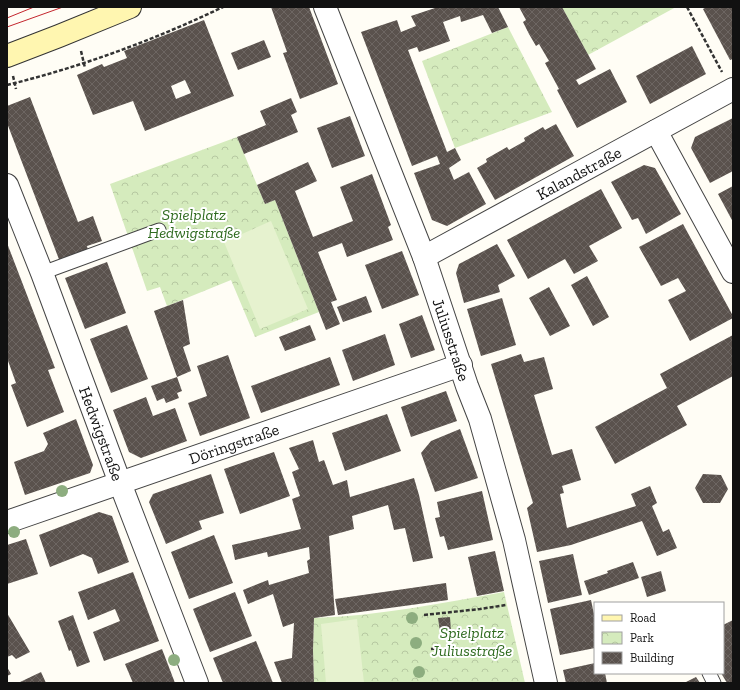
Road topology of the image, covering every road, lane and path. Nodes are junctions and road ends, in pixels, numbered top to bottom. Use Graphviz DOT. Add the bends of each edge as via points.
graph roads {
  1 [pos="130,7"];
  2 [pos="223,7"];
  3 [pos="325,7"];
  4 [pos="687,7"];
  5 [pos="7,56"];
  6 [pos="84,63"];
  7 [pos="85,68"];
  8 [pos="728,80"];
  9 [pos="15,83"];
  10 [pos="7,85"];
  11 [pos="16,89"];
  12 [pos="656,131"];
  13 [pos="7,185"];
  14 [pos="159,230"];
  15 [pos="424,257"];
  16 [pos="733,272"];
  17 [pos="42,273"];
  18 [pos="461,365"];
  19 [pos="120,483"];
  20 [pos="7,522"];
  21 [pos="510,604"];
  22 [pos="424,615"];
  23 [pos="441,648"];
  24 [pos="431,649"];
  25 [pos="710,674"];
  26 [pos="196,683"];
  27 [pos="546,683"];
  28 [pos="714,683"];
  1 -- 5 [label="main road"];
  2 -- 6 [label="path" via="136,45"];
  3 -- 15 [label="street, Juliusstraße"];
  4 -- 8 [label="path"];
  6 -- 7 [label="path"];
  6 -- 9 [label="path"];
  8 -- 12 [label="street, Kalandstraße"];
  9 -- 10 [label="path"];
  9 -- 11 [label="path"];
  12 -- 15 [label="street, Kalandstraße"];
  12 -- 16 [label="street"];
  13 -- 17 [label="street, Hedwigstraße"];
  14 -- 17 [label="lane"];
  15 -- 18 [label="street, Juliusstraße"];
  17 -- 19 [label="street, Hedwigstraße"];
  18 -- 19 [label="street, Döringstraße"];
  18 -- 27 [label="street, Juliusstraße" via="480,419 514,540"];
  19 -- 20 [label="street, Döringstraße"];
  19 -- 26 [label="street, Hedwigstraße"];
  21 -- 22 [label="path"];
  23 -- 24 [label="path"];
  25 -- 28 [label="lane"];
}
